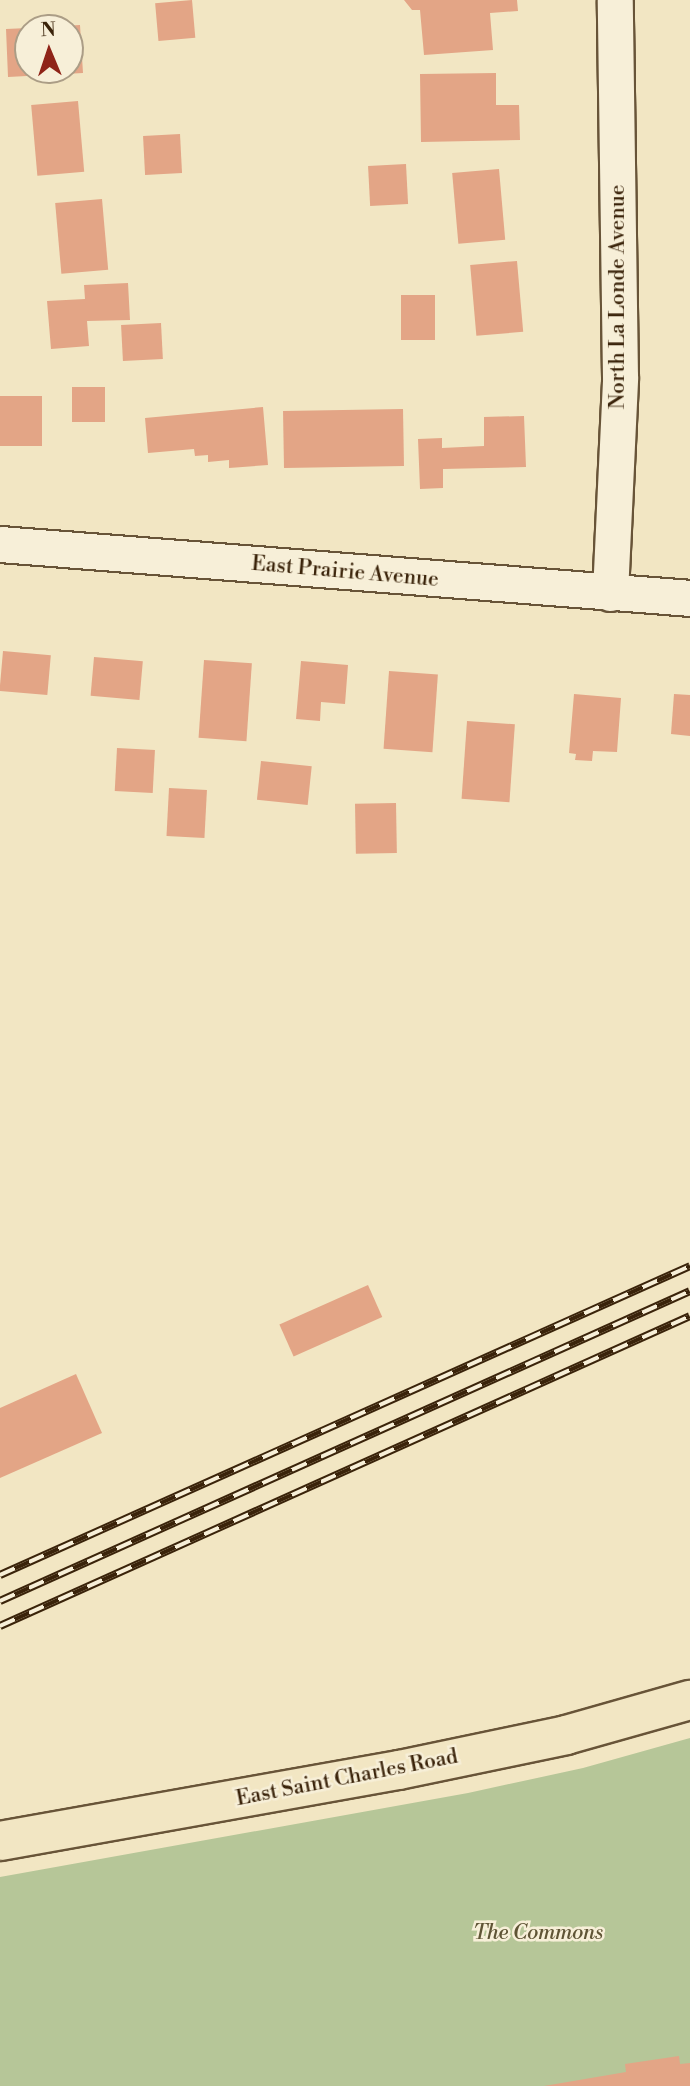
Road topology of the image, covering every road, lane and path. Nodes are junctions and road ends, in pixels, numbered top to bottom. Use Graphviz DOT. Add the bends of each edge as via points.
graph roads {
  1 [pos="615,0"];
  2 [pos="0,544"];
  3 [pos="610,593"];
  4 [pos="690,598"];
  5 [pos="690,1700"];
  6 [pos="0,1841"];
  1 -- 3 [label="street, North La Londe Avenue" via="620,377"];
  2 -- 3 [label="street, East Prairie Avenue"];
  3 -- 4 [label="street, East Prairie Avenue"];
  5 -- 6 [label="main road, East Saint Charles Road" via="566,1735 399,1770"];
}
